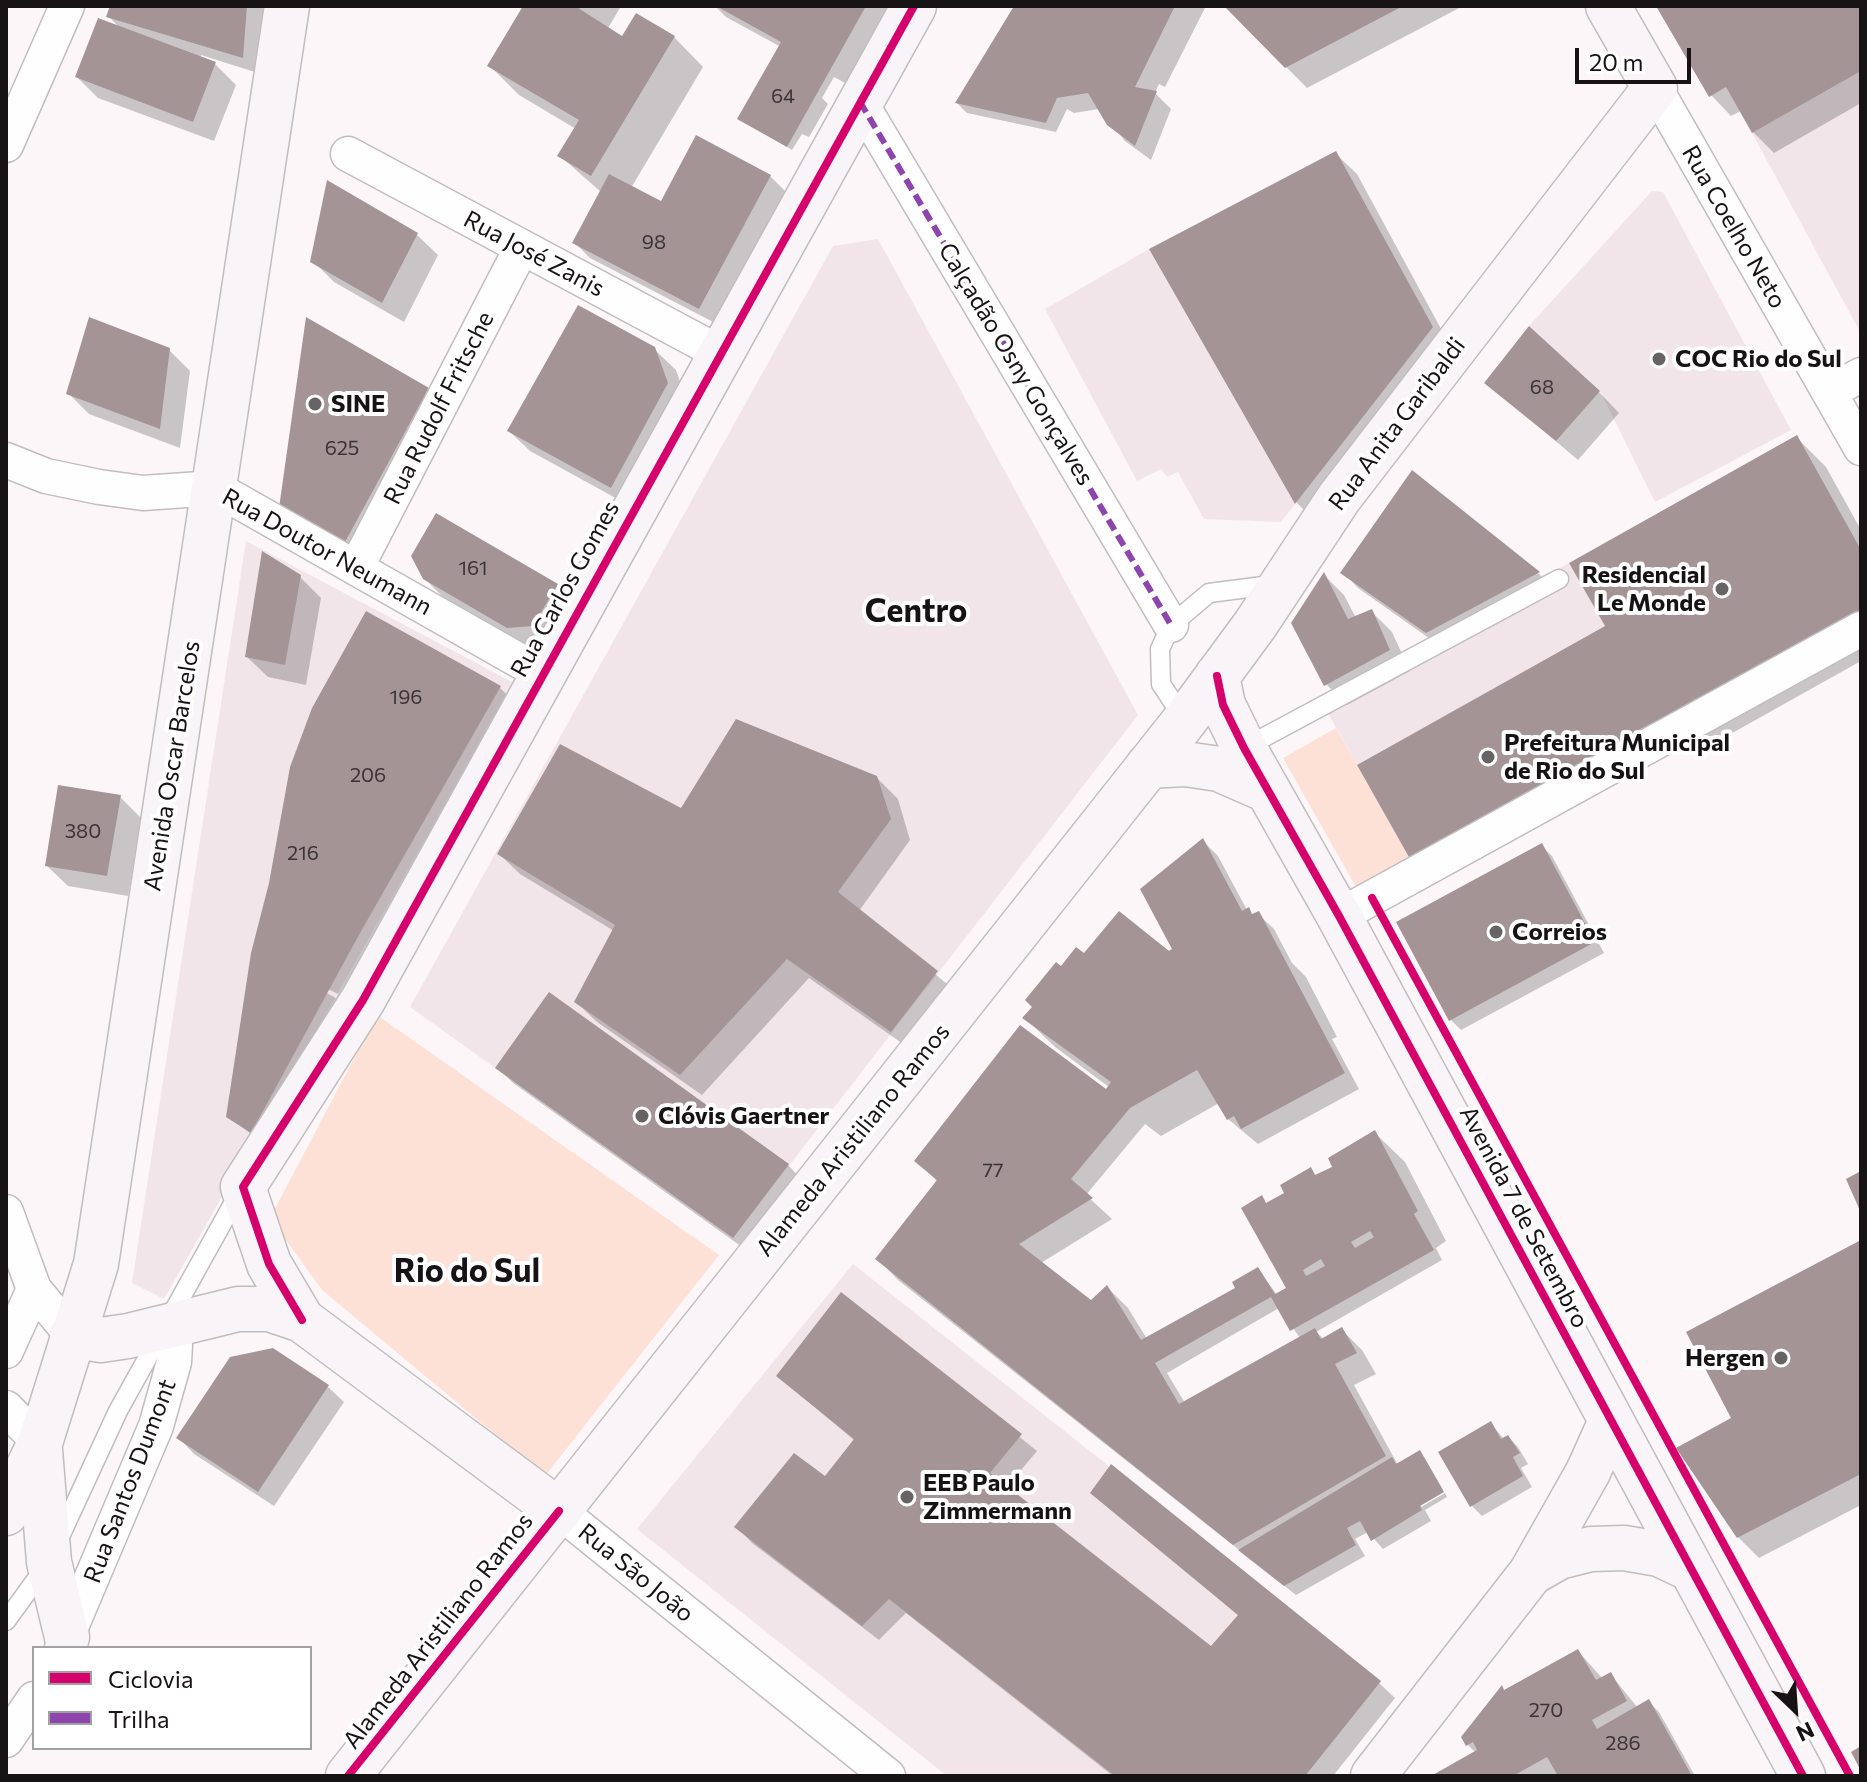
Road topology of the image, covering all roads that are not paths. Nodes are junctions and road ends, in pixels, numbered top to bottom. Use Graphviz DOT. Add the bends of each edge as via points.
graph roads {
  1 [pos="67,6"];
  2 [pos="287,6"];
  3 [pos="914,6"];
  4 [pos="1608,6"];
  5 [pos="1655,88"];
  6 [pos="860,102"];
  7 [pos="6,145"];
  8 [pos="348,154"];
  9 [pos="522,247"];
  10 [pos="720,353"];
  11 [pos="1861,375"];
  12 [pos="1829,392"];
  13 [pos="1861,448"];
  14 [pos="6,460"];
  15 [pos="215,488"];
  16 [pos="356,568"];
  17 [pos="1559,579"];
  18 [pos="1281,583"];
  19 [pos="1171,625"];
  20 [pos="1861,629"];
  21 [pos="541,673"];
  22 [pos="1217,676"];
  23 [pos="1185,720"];
  24 [pos="1244,748"];
  25 [pos="1148,766"];
  26 [pos="1267,790"];
  27 [pos="1339,916"];
  28 [pos="243,1187"];
  29 [pos="6,1212"];
  30 [pos="34,1289"];
  31 [pos="302,1320"];
  32 [pos="165,1324"];
  33 [pos="72,1335"];
  34 [pos="6,1351"];
  35 [pos="6,1408"];
  36 [pos="1611,1421"];
  37 [pos="40,1443"];
  38 [pos="559,1511"];
  39 [pos="6,1513"];
  40 [pos="49,1562"];
  41 [pos="1691,1569"];
  42 [pos="1531,1573"];
  43 [pos="6,1621"];
  44 [pos="64,1643"];
  45 [pos="32,1702"];
  46 [pos="6,1740"];
  47 [pos="348,1776"];
  48 [pos="888,1776"];
  49 [pos="1373,1776"];
  50 [pos="1803,1776"];
  1 -- 7 [label="street"];
  2 -- 15 [label="street, Avenida Oscar Barcelos"];
  3 -- 6 [label="street, Rua Carlos Gomes"];
  4 -- 5 [label="street, Rua Coelho Neto"];
  5 -- 12 [label="street, Rua Coelho Neto"];
  5 -- 18 [label="street, Rua Anita Garibaldi" via="1339,498"];
  6 -- 10 [label="street, Rua Carlos Gomes"];
  6 -- 19 [label="street, Calçadão Osny Gonçalves"];
  8 -- 9 [label="street, Rua José Zanis"];
  9 -- 10 [label="street, Rua José Zanis"];
  9 -- 16 [label="street, Rua Rudolf Fritsche"];
  10 -- 21 [label="street, Rua Carlos Gomes"];
  11 -- 12 [label="street"];
  12 -- 13 [label="street, Rua Coelho Neto"];
  14 -- 15 [label="street, Rua Doutor Neumann" via="46,476 143,493"];
  15 -- 16 [label="street, Rua Doutor Neumann"];
  15 -- 33 [label="street, Avenida Oscar Barcelos" via="96,1264"];
  16 -- 21 [label="street, Rua Doutor Neumann"];
  17 -- 24 [label="lane"];
  18 -- 19 [label="lane" via="1209,593"];
  18 -- 22 [label="street, Rua Anita Garibaldi"];
  19 -- 23 [label="lane" via="1160,649 1161,684"];
  20 -- 27 [label="street"];
  21 -- 28 [label="street, Rua Carlos Gomes" via="363,1000"];
  22 -- 23 [label="street, Rua Anita Garibaldi"];
  22 -- 24 [label="street, Avenida 7 de Setembro" via="1223,705"];
  23 -- 25 [label="street, Rua Anita Garibaldi"];
  24 -- 26 [label="street, Avenida 7 de Setembro"];
  25 -- 26 [label="street" via="1219,769"];
  25 -- 38 [label="street, Alameda Aristiliano Ramos"];
  26 -- 27 [label="street, Avenida 7 de Setembro"];
  27 -- 36 [label="street, Avenida 7 de Setembro"];
  28 -- 31 [label="street, Rua São João" via="269,1264"];
  28 -- 32 [label="lane"];
  29 -- 30 [label="street"];
  30 -- 33 [label="street"];
  30 -- 34 [label="street"];
  31 -- 32 [label="street, Rua São João" via="269,1309 238,1309"];
  31 -- 38 [label="street, Rua São João"];
  32 -- 33 [label="street, Rua São João" via="101,1340"];
  32 -- 40 [label="lane" via="118,1411"];
  32 -- 44 [label="street, Rua Santos Dumont" via="175,1345 174,1362 156,1426"];
  33 -- 37 [label="street, Avenida Oscar Barcelos"];
  35 -- 37 [label="street"];
  36 -- 41 [label="street, Avenida 7 de Setembro"];
  36 -- 42 [label="street"];
  37 -- 39 [label="street, Avenida Oscar Barcelos"];
  37 -- 40 [label="street"];
  38 -- 47 [label="street, Alameda Aristiliano Ramos"];
  38 -- 48 [label="street, Rua São João"];
  40 -- 43 [label="lane"];
  40 -- 44 [label="street"];
  41 -- 42 [label="street" via="1659,1554 1624,1548 1559,1557"];
  41 -- 50 [label="street, Avenida 7 de Setembro"];
  42 -- 49 [label="street"];
  45 -- 46 [label="street"];
}
